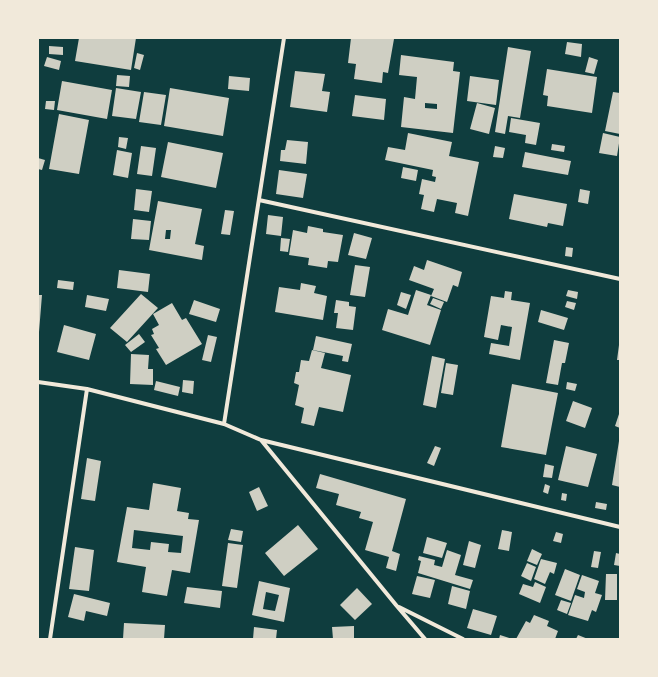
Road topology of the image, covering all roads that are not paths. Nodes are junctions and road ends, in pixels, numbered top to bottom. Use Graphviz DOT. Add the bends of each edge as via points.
graph roads {
  1 [pos="284,38"];
  2 [pos="259,200"];
  3 [pos="620,279"];
  4 [pos="38,382"];
  5 [pos="87,390"];
  6 [pos="224,424"];
  7 [pos="261,440"];
  8 [pos="620,527"];
  9 [pos="396,605"];
  10 [pos="50,639"];
  11 [pos="425,639"];
  12 [pos="463,639"];
  1 -- 2 [label="street"];
  2 -- 3 [label="street"];
  2 -- 6 [label="street"];
  4 -- 5 [label="street"];
  5 -- 6 [label="street"];
  5 -- 10 [label="street"];
  6 -- 7 [label="street"];
  7 -- 8 [label="street"];
  7 -- 9 [label="street"];
  9 -- 11 [label="street"];
  9 -- 12 [label="street"];
}
